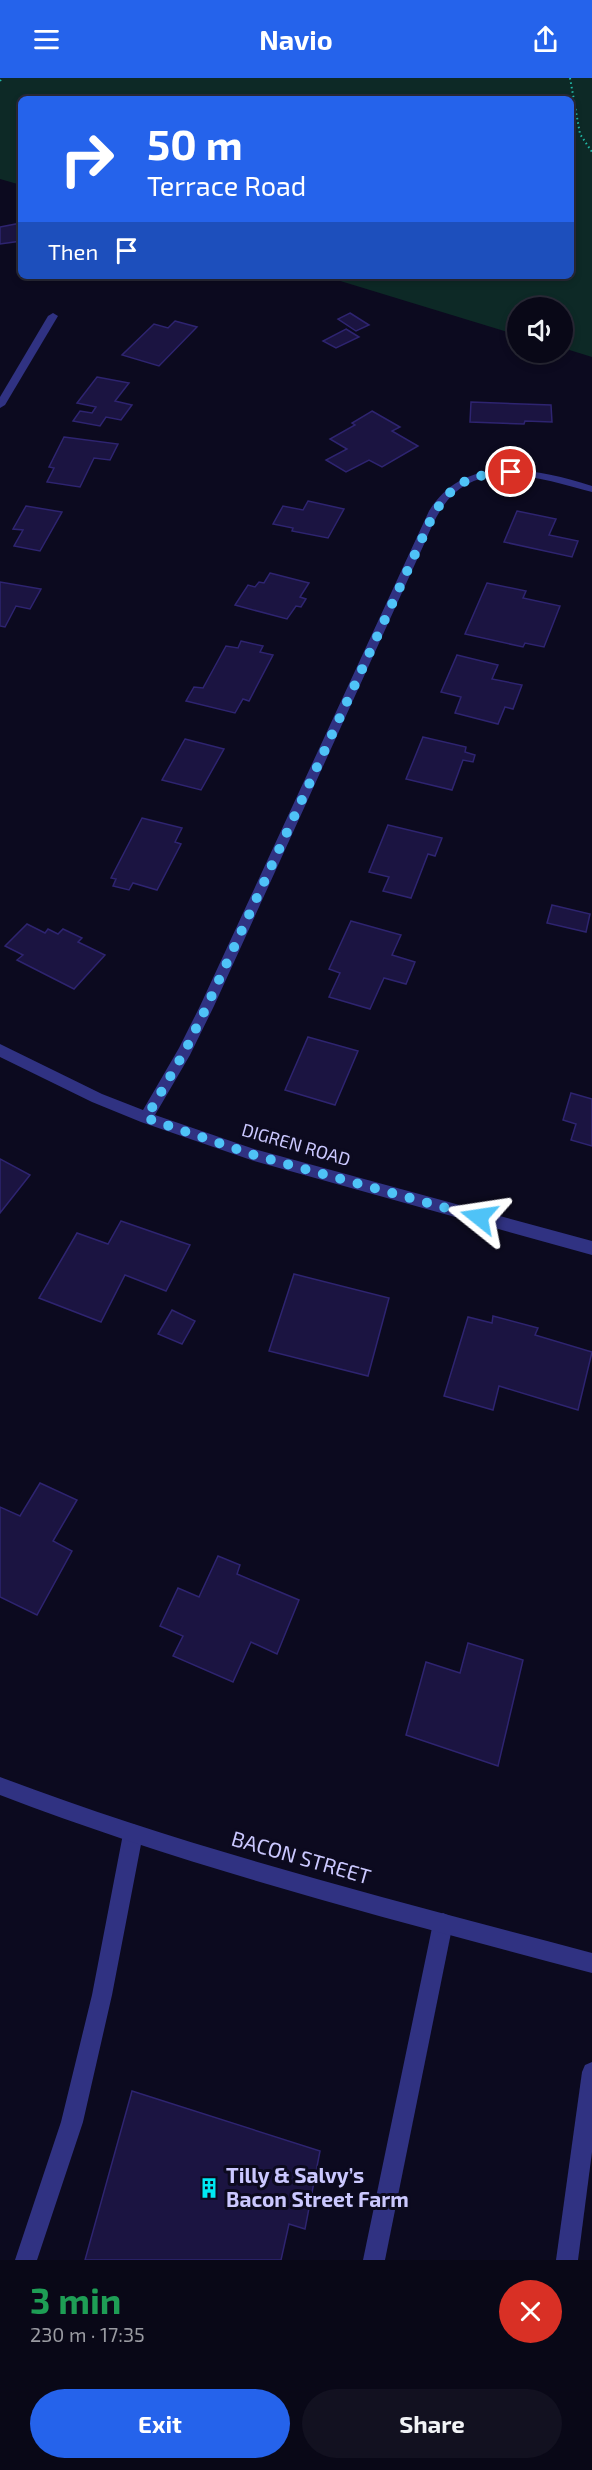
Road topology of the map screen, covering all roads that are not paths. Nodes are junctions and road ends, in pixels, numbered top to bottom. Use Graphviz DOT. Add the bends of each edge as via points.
graph roads {
  1 [pos="53,316"];
  2 [pos="0,405"];
  3 [pos="592,489"];
  4 [pos="0,1050"];
  5 [pos="146,1118"];
  6 [pos="592,1248"];
  7 [pos="0,1786"];
  8 [pos="133,1834"];
  9 [pos="443,1923"];
  10 [pos="592,1963"];
  11 [pos="592,2072"];
  12 [pos="27,2260"];
  13 [pos="374,2260"];
  14 [pos="567,2260"];
  1 -- 2 [label="street"];
  3 -- 5 [label="street" via="556,478 511,472 485,474 461,482 445,495 418,542 203,1015"];
  4 -- 5 [label="street, DIGREN ROAD"];
  5 -- 6 [label="street, DIGREN ROAD" via="254,1155"];
  7 -- 8 [label="street, BACON STREET"];
  8 -- 9 [label="street, BACON STREET"];
  8 -- 12 [label="street" via="102,1995 72,2122"];
  9 -- 10 [label="street, BACON STREET"];
  9 -- 13 [label="street"];
  11 -- 14 [label="street"];
}
